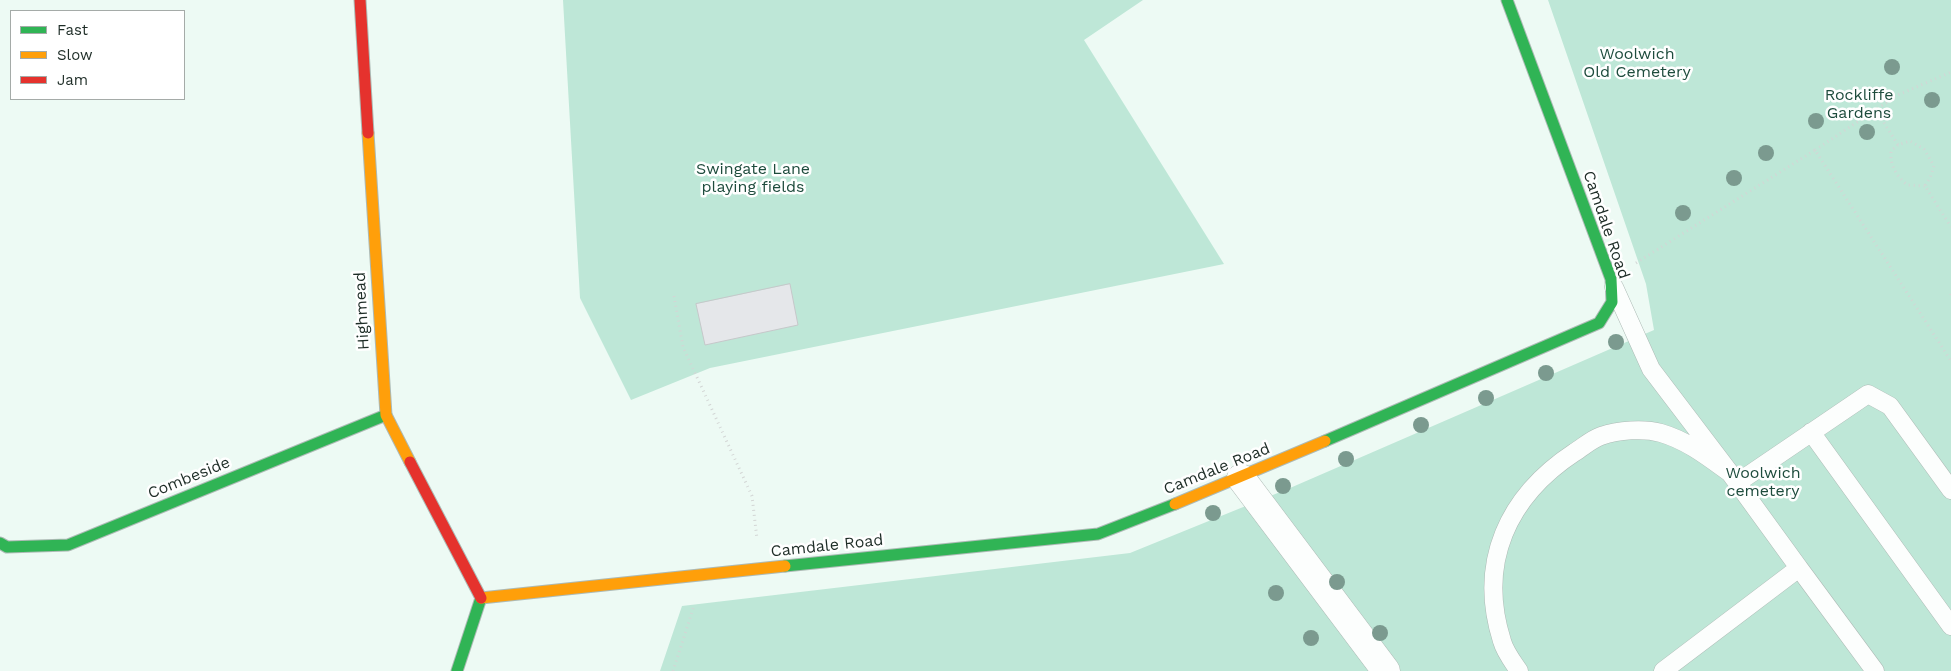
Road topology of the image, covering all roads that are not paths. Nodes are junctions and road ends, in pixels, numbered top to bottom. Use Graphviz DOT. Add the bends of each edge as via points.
graph roads {
  1 [pos="360,0"];
  2 [pos="1507,0"];
  3 [pos="1610,280"];
  4 [pos="386,415"];
  5 [pos="1811,432"];
  6 [pos="1241,478"];
  7 [pos="1733,478"];
  8 [pos="1951,490"];
  9 [pos="0,543"];
  10 [pos="1799,568"];
  11 [pos="481,598"];
  12 [pos="1951,626"];
  13 [pos="457,671"];
  14 [pos="1386,671"];
  15 [pos="1519,671"];
  16 [pos="1663,671"];
  17 [pos="1875,671"];
  1 -- 4 [label="street, Highmead"];
  2 -- 3 [label="street, Camdale Road"];
  3 -- 6 [label="street, Camdale Road" via="1612,302 1599,323"];
  3 -- 7 [label="lane" via="1651,369"];
  4 -- 9 [label="street, Combeside" via="68,545 8,547"];
  4 -- 11 [label="street, Highmead"];
  5 -- 7 [label="lane"];
  5 -- 8 [label="lane" via="1868,394 1890,406"];
  5 -- 12 [label="lane"];
  6 -- 11 [label="street, Camdale Road" via="1098,534"];
  6 -- 14 [label="street"];
  7 -- 10 [label="lane"];
  7 -- 15 [label="lane" via="1695,447 1661,433 1636,430 1600,436 1559,463 1521,500 1502,531 1494,572 1494,608 1502,643"];
  10 -- 16 [label="lane"];
  10 -- 17 [label="lane"];
  11 -- 13 [label="street"];
}
